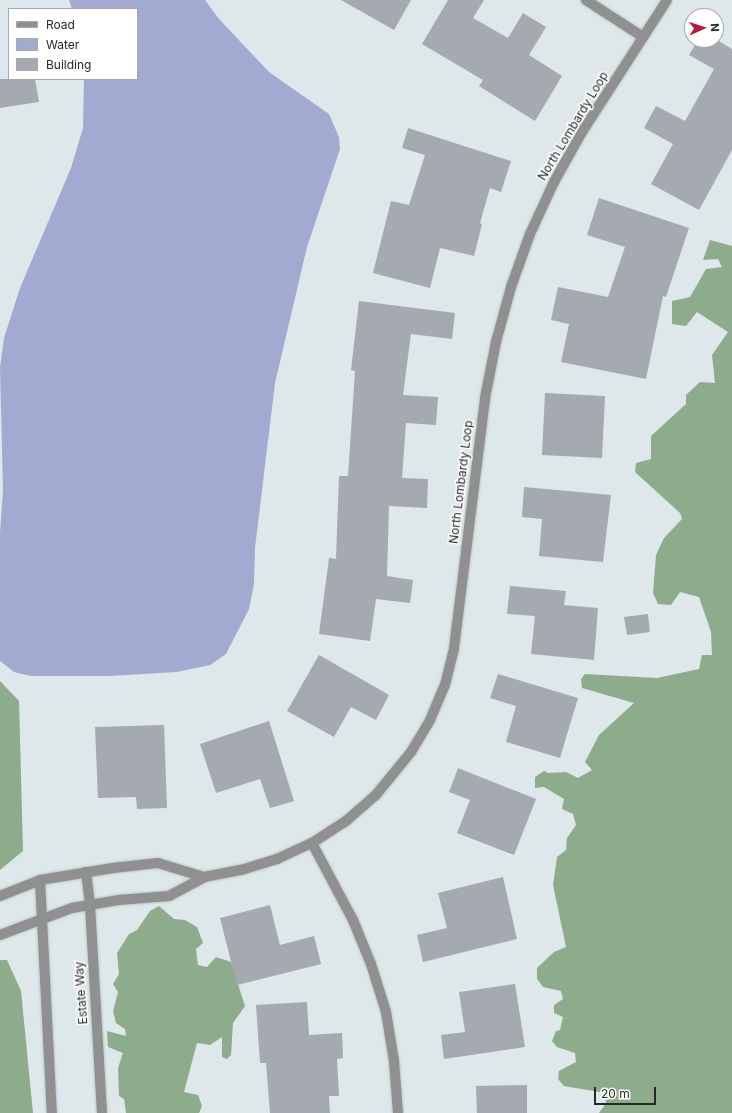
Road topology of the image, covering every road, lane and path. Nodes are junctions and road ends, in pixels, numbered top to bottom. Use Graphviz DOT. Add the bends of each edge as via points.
graph roads {
  1 [pos="586,0"];
  2 [pos="667,0"];
  3 [pos="644,37"];
  4 [pos="312,843"];
  5 [pos="86,872"];
  6 [pos="204,877"];
  7 [pos="40,880"];
  8 [pos="0,896"];
  9 [pos="90,905"];
  10 [pos="42,919"];
  11 [pos="0,935"];
  12 [pos="52,1113"];
  13 [pos="102,1113"];
  14 [pos="398,1113"];
  1 -- 3 [label="street"];
  2 -- 3 [label="street, North Lombardy Loop"];
  3 -- 4 [label="street, North Lombardy Loop" via="582,132 554,182 530,234 511,287 496,342 485,398 454,648 430,720 400,768 375,796 346,821"];
  4 -- 6 [label="street, North Lombardy Loop" via="249,868"];
  4 -- 14 [label="street" via="353,920 371,964 386,1012"];
  5 -- 6 [label="street, North Lombardy Loop" via="158,863"];
  5 -- 7 [label="street, North Lombardy Loop"];
  5 -- 9 [label="street, Estate Way"];
  6 -- 9 [label="street, North Lombardy Loop" via="169,896"];
  7 -- 8 [label="street, North Lombardy Loop"];
  7 -- 10 [label="street"];
  9 -- 10 [label="street, North Lombardy Loop" via="72,908"];
  9 -- 13 [label="street, Estate Way"];
  10 -- 11 [label="street, North Lombardy Loop"];
  10 -- 12 [label="street"];
}
